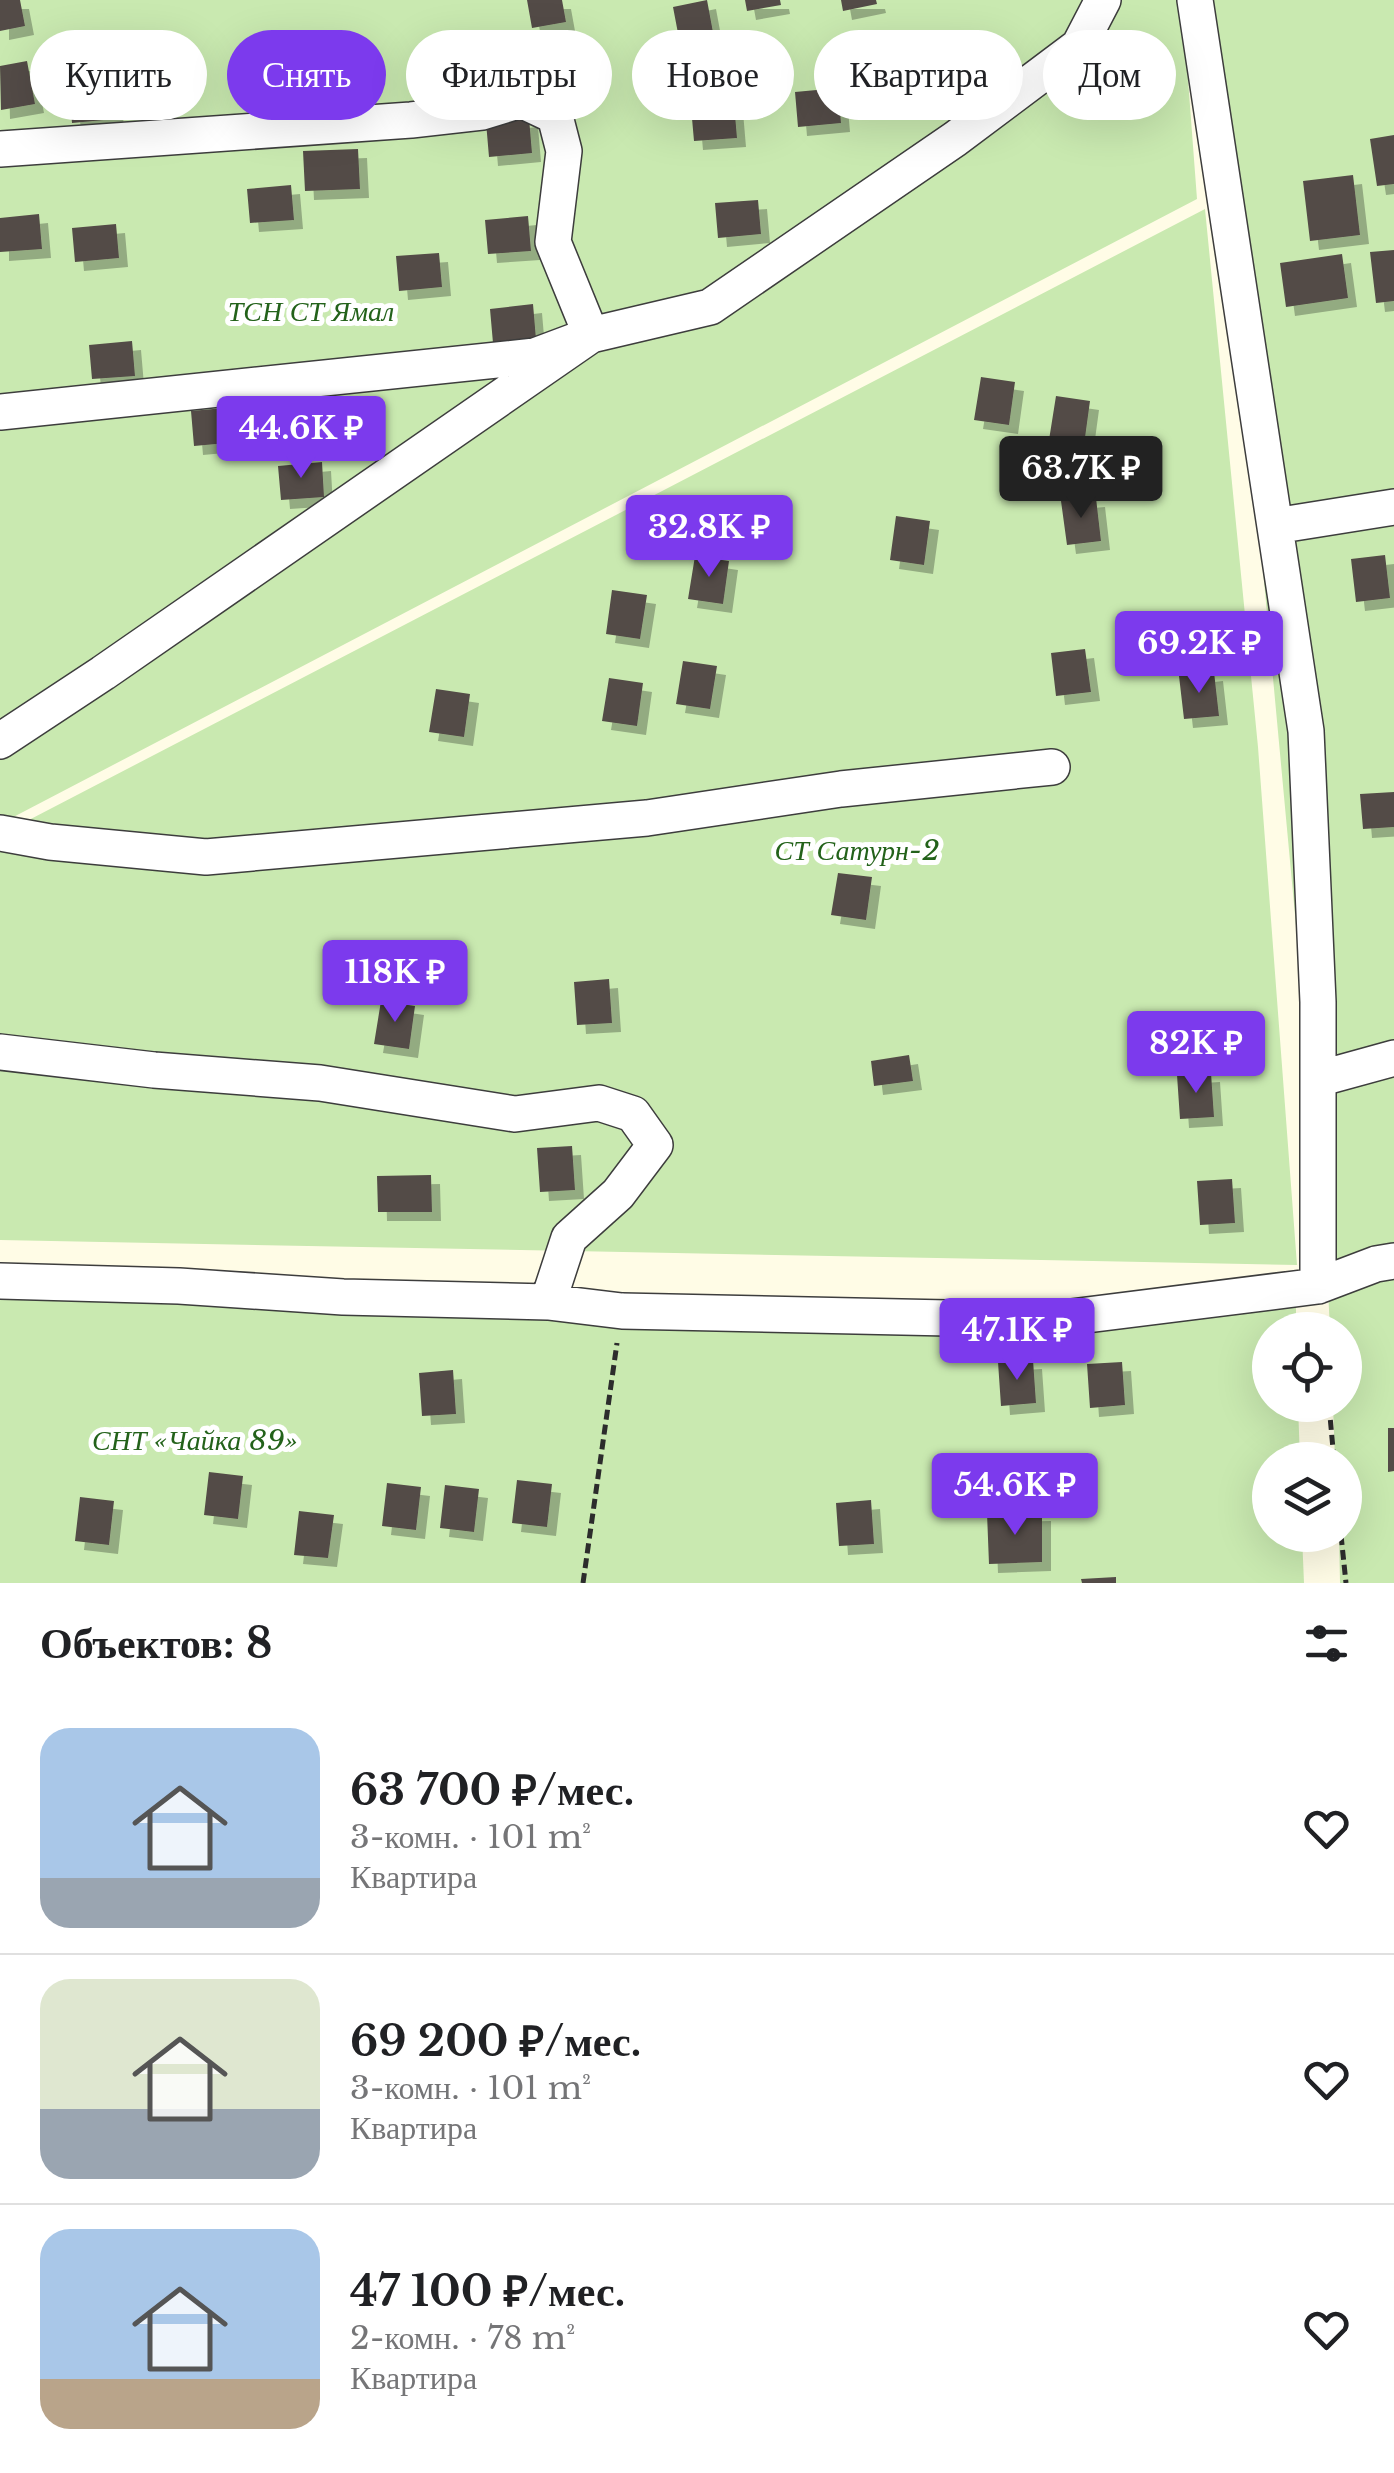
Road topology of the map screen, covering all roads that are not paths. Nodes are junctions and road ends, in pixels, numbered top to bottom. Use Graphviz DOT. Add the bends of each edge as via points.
graph roads {
  1 [pos="1103,0"];
  2 [pos="1195,0"];
  3 [pos="0,149"];
  4 [pos="591,335"];
  5 [pos="0,412"];
  6 [pos="1394,507"];
  7 [pos="1275,526"];
  8 [pos="0,740"];
  9 [pos="1052,767"];
  10 [pos="0,834"];
  11 [pos="0,1052"];
  12 [pos="1394,1058"];
  13 [pos="1318,1079"];
  14 [pos="1394,1261"];
  15 [pos="0,1282"];
  16 [pos="1318,1286"];
  17 [pos="548,1302"];
  1 -- 4 [label="street" via="1079,46 710,307"];
  2 -- 7 [label="street"];
  3 -- 4 [label="street" via="411,120 522,100 555,116 564,151 554,242"];
  4 -- 5 [label="street" via="535,356"];
  4 -- 8 [label="street"];
  6 -- 7 [label="street"];
  7 -- 13 [label="street" via="1306,732"];
  9 -- 10 [label="street" via="647,818 206,857"];
  11 -- 17 [label="street" via="320,1083 515,1114 599,1103 633,1114 655,1145 618,1194 569,1238"];
  12 -- 13 [label="street"];
  13 -- 16 [label="street"];
  14 -- 16 [label="street"];
  15 -- 17 [label="street"];
  16 -- 17 [label="street" via="1047,1320 622,1310"];
}
